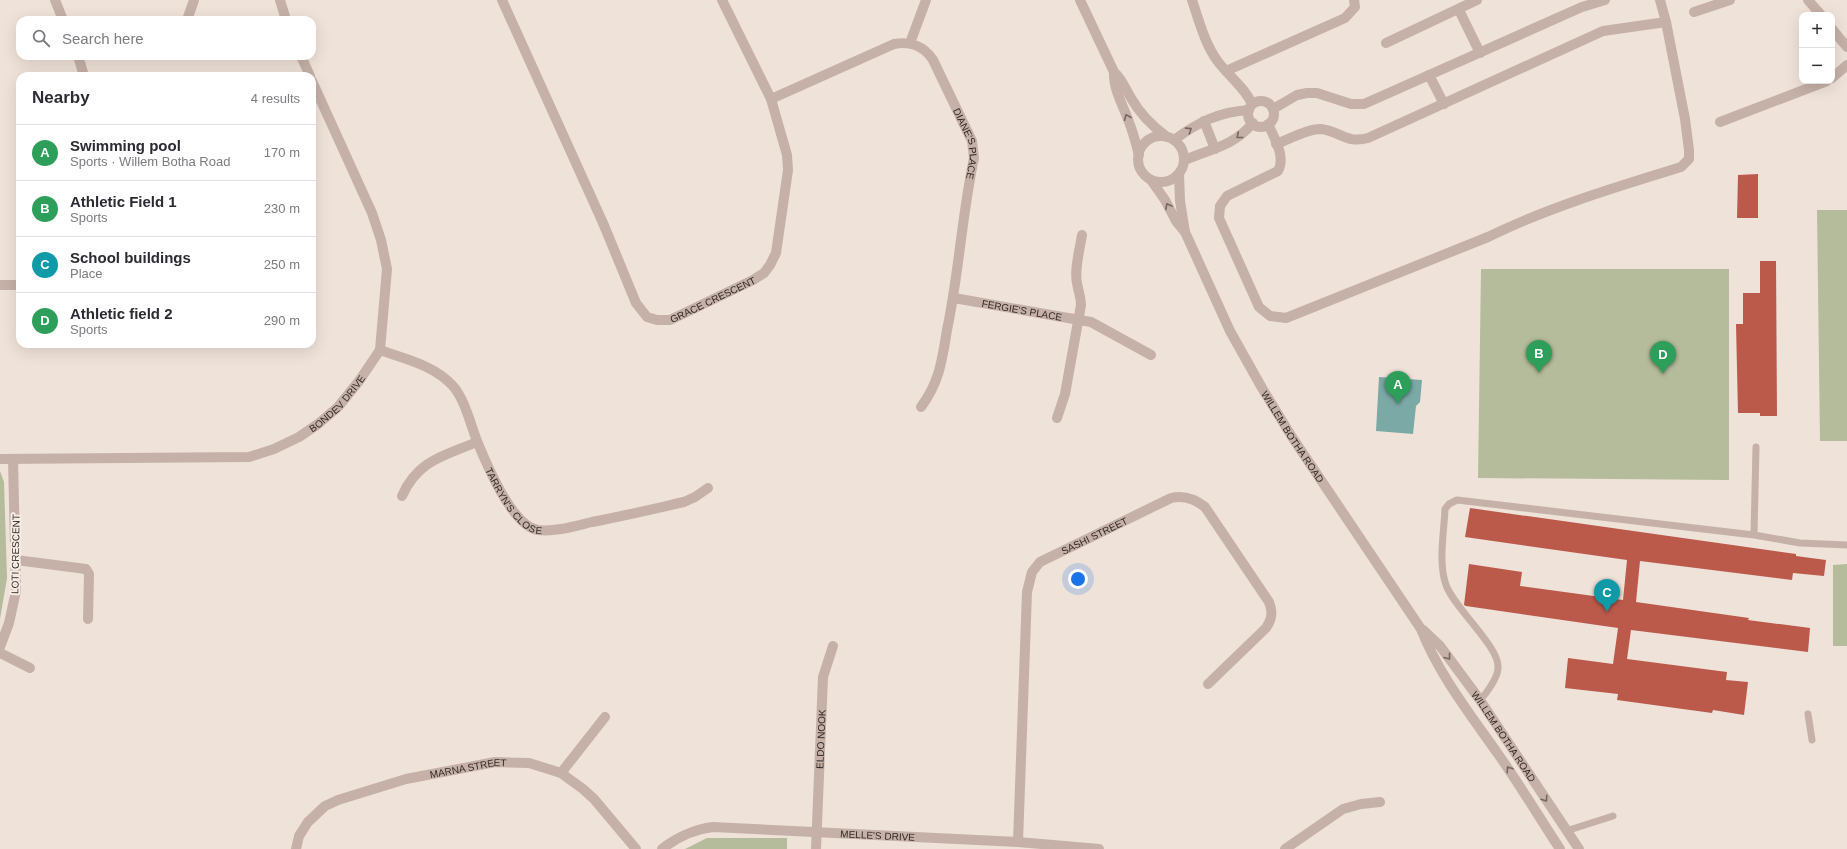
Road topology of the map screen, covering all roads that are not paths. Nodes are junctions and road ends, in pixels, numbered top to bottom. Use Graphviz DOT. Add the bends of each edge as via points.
graph roads {
  1 [pos="55,0"];
  2 [pos="194,0"];
  3 [pos="280,0"];
  4 [pos="502,0"];
  5 [pos="722,0"];
  6 [pos="926,0"];
  7 [pos="1080,0"];
  8 [pos="1192,0"];
  9 [pos="1354,0"];
  10 [pos="1477,0"];
  11 [pos="1604,0"];
  12 [pos="1660,0"];
  13 [pos="1730,0"];
  14 [pos="1808,0"];
  15 [pos="1459,10"];
  16 [pos="1694,12"];
  17 [pos="1818,12"];
  18 [pos="61,16"];
  19 [pos="188,16"];
  20 [pos="285,16"];
  21 [pos="1666,22"];
  22 [pos="1835,32"];
  23 [pos="910,43"];
  24 [pos="1386,43"];
  25 [pos="1847,47"];
  26 [pos="1480,53"];
  27 [pos="79,60"];
  28 [pos="303,60"];
  29 [pos="1847,65"];
  30 [pos="1226,71"];
  31 [pos="83,72"];
  32 [pos="308,72"];
  33 [pos="1114,72"];
  34 [pos="1429,75"];
  35 [pos="1835,75"];
  36 [pos="1819,84"];
  37 [pos="316,90"];
  38 [pos="771,99"];
  39 [pos="1444,104"];
  40 [pos="1251,107"];
  41 [pos="1273,109"];
  42 [pos="1204,121"];
  43 [pos="1720,122"];
  44 [pos="1253,123"];
  45 [pos="1268,124"];
  46 [pos="1170,138"];
  47 [pos="1276,144"];
  48 [pos="1215,149"];
  49 [pos="1139,155"];
  50 [pos="1185,160"];
  51 [pos="1179,174"];
  52 [pos="1151,180"];
  53 [pos="1185,232"];
  54 [pos="1082,235"];
  55 [pos="0,285"];
  56 [pos="16,285"];
  57 [pos="954,298"];
  58 [pos="1079,321"];
  59 [pos="380,350"];
  60 [pos="1151,355"];
  61 [pos="921,406"];
  62 [pos="1057,418"];
  63 [pos="477,442"];
  64 [pos="1756,447"];
  65 [pos="0,459"];
  66 [pos="13,459"];
  67 [pos="708,488"];
  68 [pos="402,496"];
  69 [pos="1754,535"];
  70 [pos="1847,545"];
  71 [pos="16,560"];
  72 [pos="88,619"];
  73 [pos="1421,629"];
  74 [pos="833,646"];
  75 [pos="0,647"];
  76 [pos="0,654"];
  77 [pos="30,668"];
  78 [pos="1208,684"];
  79 [pos="1480,700"];
  80 [pos="1808,714"];
  81 [pos="605,717"];
  82 [pos="1812,740"];
  83 [pos="561,773"];
  84 [pos="1380,802"];
  85 [pos="1613,816"];
  86 [pos="1566,831"];
  87 [pos="817,832"];
  88 [pos="1018,842"];
  89 [pos="296,849"];
  90 [pos="636,849"];
  91 [pos="662,849"];
  92 [pos="816,849"];
  93 [pos="1099,849"];
  94 [pos="1285,849"];
  95 [pos="1560,849"];
  96 [pos="1579,849"];
  1 -- 18 [label="street"];
  2 -- 19 [label="street"];
  3 -- 20 [label="street"];
  4 -- 38 [label="street, GRACE CRESCENT" via="603,223 636,303 646,317 670,320 683,315 753,280 764,273 773,260 788,170 787,155"];
  5 -- 38 [label="street, GRACE CRESCENT"];
  6 -- 23 [label="street"];
  7 -- 33 [label="street"];
  8 -- 30 [label="street" via="1205,37 1218,62"];
  9 -- 30 [label="street" via="1355,7 1345,18"];
  10 -- 15 [label="street"];
  11 -- 26 [label="street" via="1582,7"];
  12 -- 21 [label="street"];
  13 -- 16 [label="street"];
  14 -- 17 [label="street"];
  15 -- 24 [label="street"];
  15 -- 26 [label="street"];
  21 -- 39 [label="street" via="1603,31"];
  21 -- 47 [label="street" via="1689,150 1689,159 1681,167 1516,223 1488,237 1286,318 1270,316 1259,307 1219,218 1220,206 1227,196 1278,171 1281,157"];
  22 -- 25 [label="street"];
  23 -- 38 [label="street" via="894,44"];
  23 -- 57 [label="street, DIANE'S PLACE" via="928,53 933,60 974,150"];
  26 -- 34 [label="street"];
  27 -- 31 [label="street"];
  28 -- 32 [label="street"];
  29 -- 35 [label="street"];
  30 -- 40 [label="street" via="1248,94"];
  33 -- 46 [label="street" via="1119,76 1144,118"];
  49 -- 33 [label="street, one-way" via="1130,122 1117,92"];
  34 -- 39 [label="street"];
  34 -- 41 [label="street" via="1364,104 1351,104 1317,93 1307,93 1298,95"];
  36 -- 43 [label="street"];
  37 -- 59 [label="street, BONDEV DRIVE" via="372,213 381,240 386,269"];
  39 -- 47 [label="street" via="1361,140 1352,140 1319,129"];
  40 -- 41 [label="street" via="1262,101"];
  40 -- 42 [label="street" via="1229,111"];
  40 -- 44 [label="street" via="1248,116"];
  41 -- 45 [label="street" via="1273,119"];
  46 -- 42 [label="street, one-way"];
  42 -- 48 [label="street"];
  44 -- 45 [label="street" via="1258,126"];
  44 -- 48 [label="street, one-way" via="1237,139"];
  45 -- 47 [label="street"];
  46 -- 49 [label="street" via="1160,136 1146,142"];
  46 -- 50 [label="street" via="1182,149"];
  48 -- 50 [label="street"];
  49 -- 52 [label="street" via="1140,169"];
  50 -- 51 [label="street"];
  51 -- 52 [label="street" via="1166,182"];
  51 -- 53 [label="street, WILLEM BOTHA ROAD"];
  53 -- 52 [label="street, WILLEM BOTHA ROAD, one-way"];
  53 -- 73 [label="street, WILLEM BOTHA ROAD" via="1230,331 1262,388"];
  54 -- 58 [label="street" via="1076,275 1081,296"];
  55 -- 56 [label="street"];
  57 -- 58 [label="street, FERGIE'S PLACE"];
  57 -- 61 [label="street, DIANE'S PLACE" via="938,376 932,393"];
  58 -- 60 [label="street, FERGIE'S PLACE" via="1091,322"];
  58 -- 62 [label="street" via="1065,394"];
  59 -- 63 [label="street, TARRYN'S CLOSE" via="428,367 452,385 459,393"];
  59 -- 66 [label="street, BONDEV DRIVE" via="338,408 299,437 249,457"];
  63 -- 67 [label="street, TARRYN'S CLOSE" via="508,505 526,525 537,530 570,527 684,502"];
  63 -- 68 [label="street" via="432,460 416,472"];
  64 -- 69 [label="lane"];
  65 -- 66 [label="street, BONDEV DRIVE"];
  66 -- 71 [label="street, LOTI CRESCENT"];
  69 -- 70 [label="lane" via="1800,542"];
  69 -- 79 [label="lane" via="1457,500 1449,504 1445,509 1442,566 1446,584 1450,594 1490,646 1497,661 1496,674"];
  71 -- 72 [label="street" via="86,569 89,574"];
  71 -- 75 [label="street, LOTI CRESCENT" via="16,591 9,623"];
  73 -- 79 [label="street, WILLEM BOTHA ROAD, one-way" via="1440,646"];
  95 -- 73 [label="street, WILLEM BOTHA ROAD, one-way" via="1441,671"];
  74 -- 87 [label="street, ELDO NOOK" via="823,677"];
  76 -- 77 [label="street"];
  78 -- 88 [label="street, SASHI STREET" via="1266,628 1271,620 1272,608 1205,507 1199,502 1183,497 1171,498 1040,562 1032,572 1027,592"];
  79 -- 86 [label="street, WILLEM BOTHA ROAD, one-way"];
  80 -- 82 [label="lane"];
  81 -- 83 [label="street"];
  83 -- 89 [label="street, MARNA STREET" via="529,763 495,762 406,779 325,806 308,822 299,836"];
  83 -- 90 [label="street, MARNA STREET" via="594,799"];
  84 -- 94 [label="street" via="1343,809"];
  85 -- 86 [label="lane"];
  86 -- 96 [label="street, WILLEM BOTHA ROAD"];
  87 -- 88 [label="street, MELLE'S DRIVE"];
  87 -- 91 [label="street, MELLE'S DRIVE" via="709,828 671,842"];
  87 -- 92 [label="street, ELDO NOOK"];
  88 -- 93 [label="street, MELLE'S DRIVE"];
}
